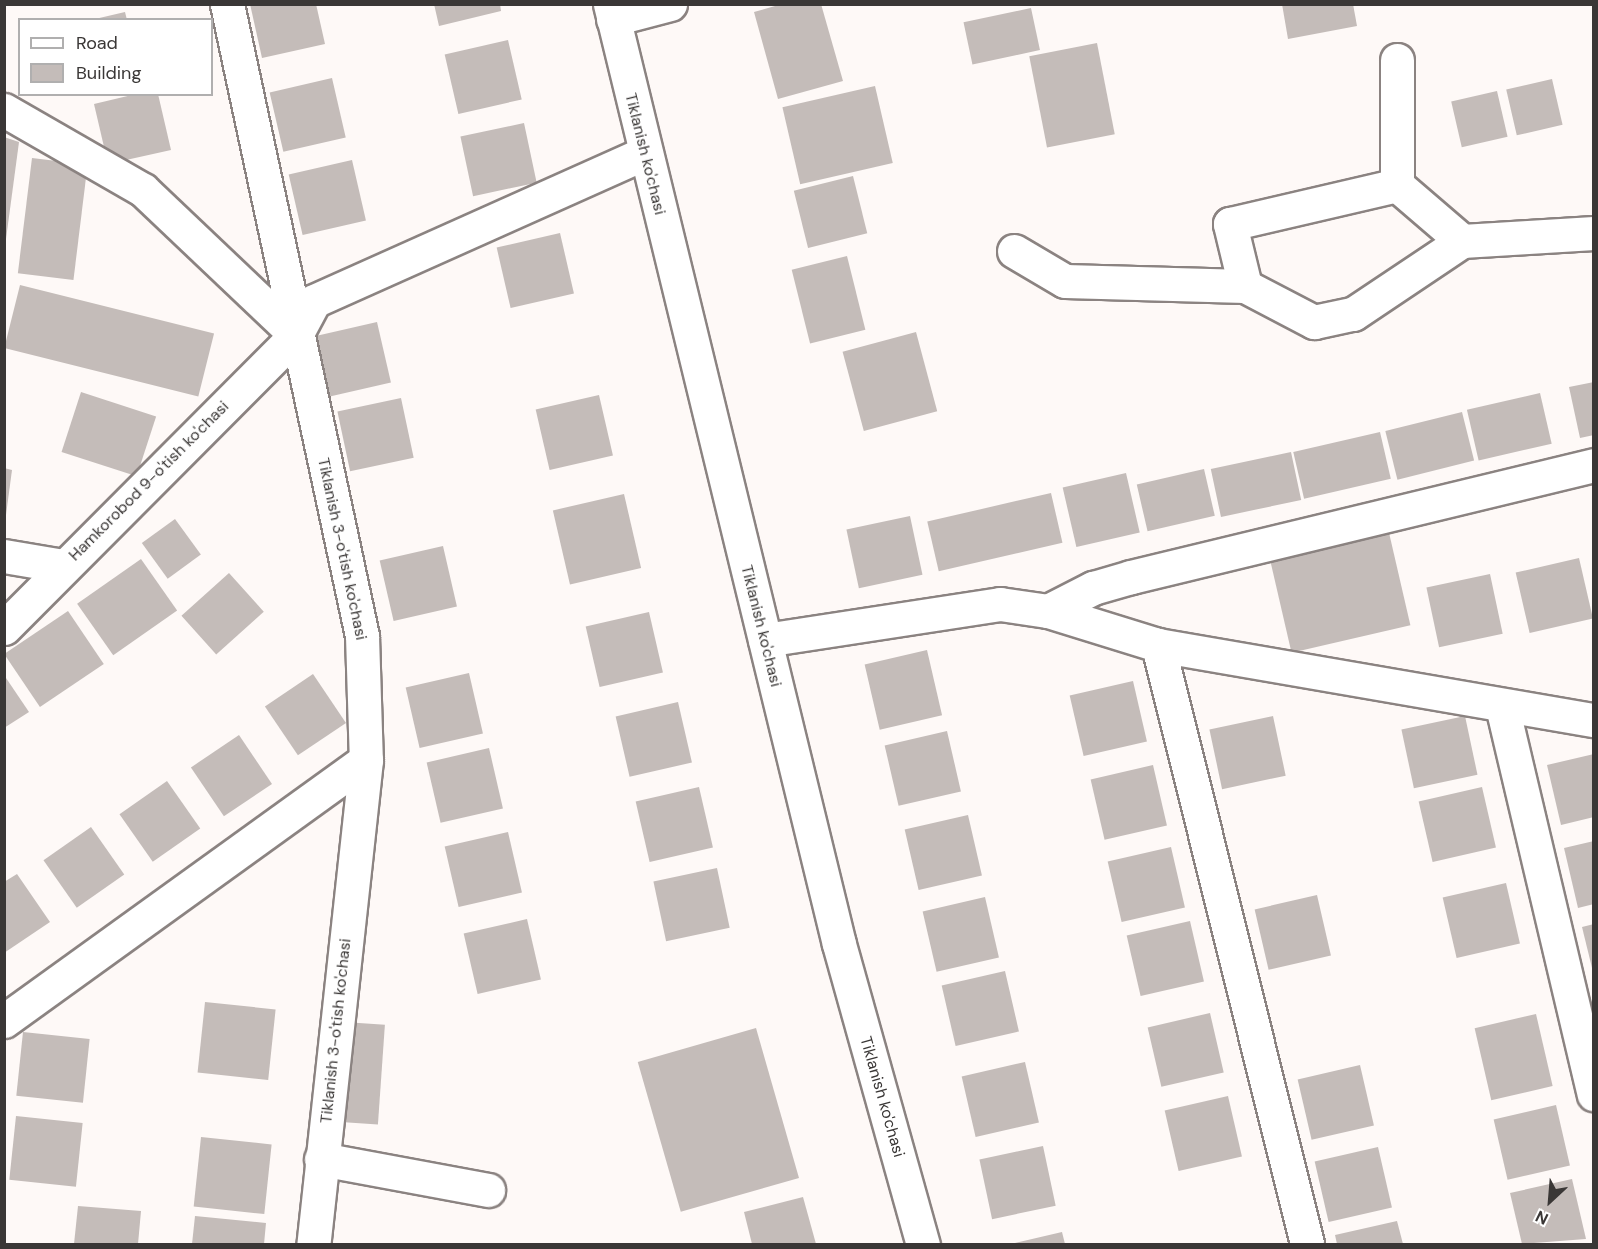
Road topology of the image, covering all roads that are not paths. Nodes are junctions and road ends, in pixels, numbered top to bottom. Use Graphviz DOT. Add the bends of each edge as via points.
graph roads {
  1 [pos="227,4"];
  2 [pos="670,4"];
  3 [pos="611,12"];
  4 [pos="1397,60"];
  5 [pos="4,111"];
  6 [pos="645,153"];
  7 [pos="1397,185"];
  8 [pos="1593,233"];
  9 [pos="1462,241"];
  10 [pos="1014,251"];
  11 [pos="1245,286"];
  12 [pos="296,335"];
  13 [pos="1593,465"];
  14 [pos="4,556"];
  15 [pos="63,566"];
  16 [pos="1048,611"];
  17 [pos="4,628"];
  18 [pos="765,640"];
  19 [pos="1158,645"];
  20 [pos="1502,706"];
  21 [pos="1593,720"];
  22 [pos="366,760"];
  23 [pos="4,1021"];
  24 [pos="1593,1094"];
  25 [pos="321,1158"];
  26 [pos="488,1190"];
  27 [pos="313,1245"];
  28 [pos="923,1245"];
  29 [pos="1307,1245"];
  1 -- 12 [label="street, Tiklanish 3-o'tish ko'chasi"];
  2 -- 3 [label="street"];
  3 -- 6 [label="street, Tiklanish ko'chasi"];
  4 -- 7 [label="street"];
  5 -- 12 [label="street" via="143,190"];
  6 -- 12 [label="street, Hamkorobod 9-o'tish ko'chasi" via="314,301"];
  6 -- 18 [label="street, Tiklanish ko'chasi"];
  7 -- 9 [label="street"];
  7 -- 11 [label="street" via="1230,224"];
  8 -- 9 [label="street"];
  9 -- 11 [label="street" via="1353,314 1334,318 1314,322"];
  10 -- 11 [label="street" via="1065,281"];
  12 -- 15 [label="street, Hamkorobod 9-o'tish ko'chasi"];
  12 -- 22 [label="street, Tiklanish 3-o'tish ko'chasi" via="362,636"];
  13 -- 16 [label="street" via="1093,588"];
  14 -- 15 [label="street"];
  15 -- 17 [label="street, Hamkorobod 9-o'tish ko'chasi"];
  16 -- 18 [label="street" via="975,605"];
  16 -- 19 [label="street"];
  18 -- 28 [label="street, Tiklanish ko'chasi" via="839,944"];
  19 -- 20 [label="street"];
  19 -- 29 [label="street"];
  20 -- 21 [label="street"];
  20 -- 24 [label="street"];
  22 -- 23 [label="street"];
  22 -- 25 [label="street, Tiklanish 3-o'tish ko'chasi"];
  25 -- 26 [label="street"];
  25 -- 27 [label="street, Tiklanish 3-o'tish ko'chasi"];
}
